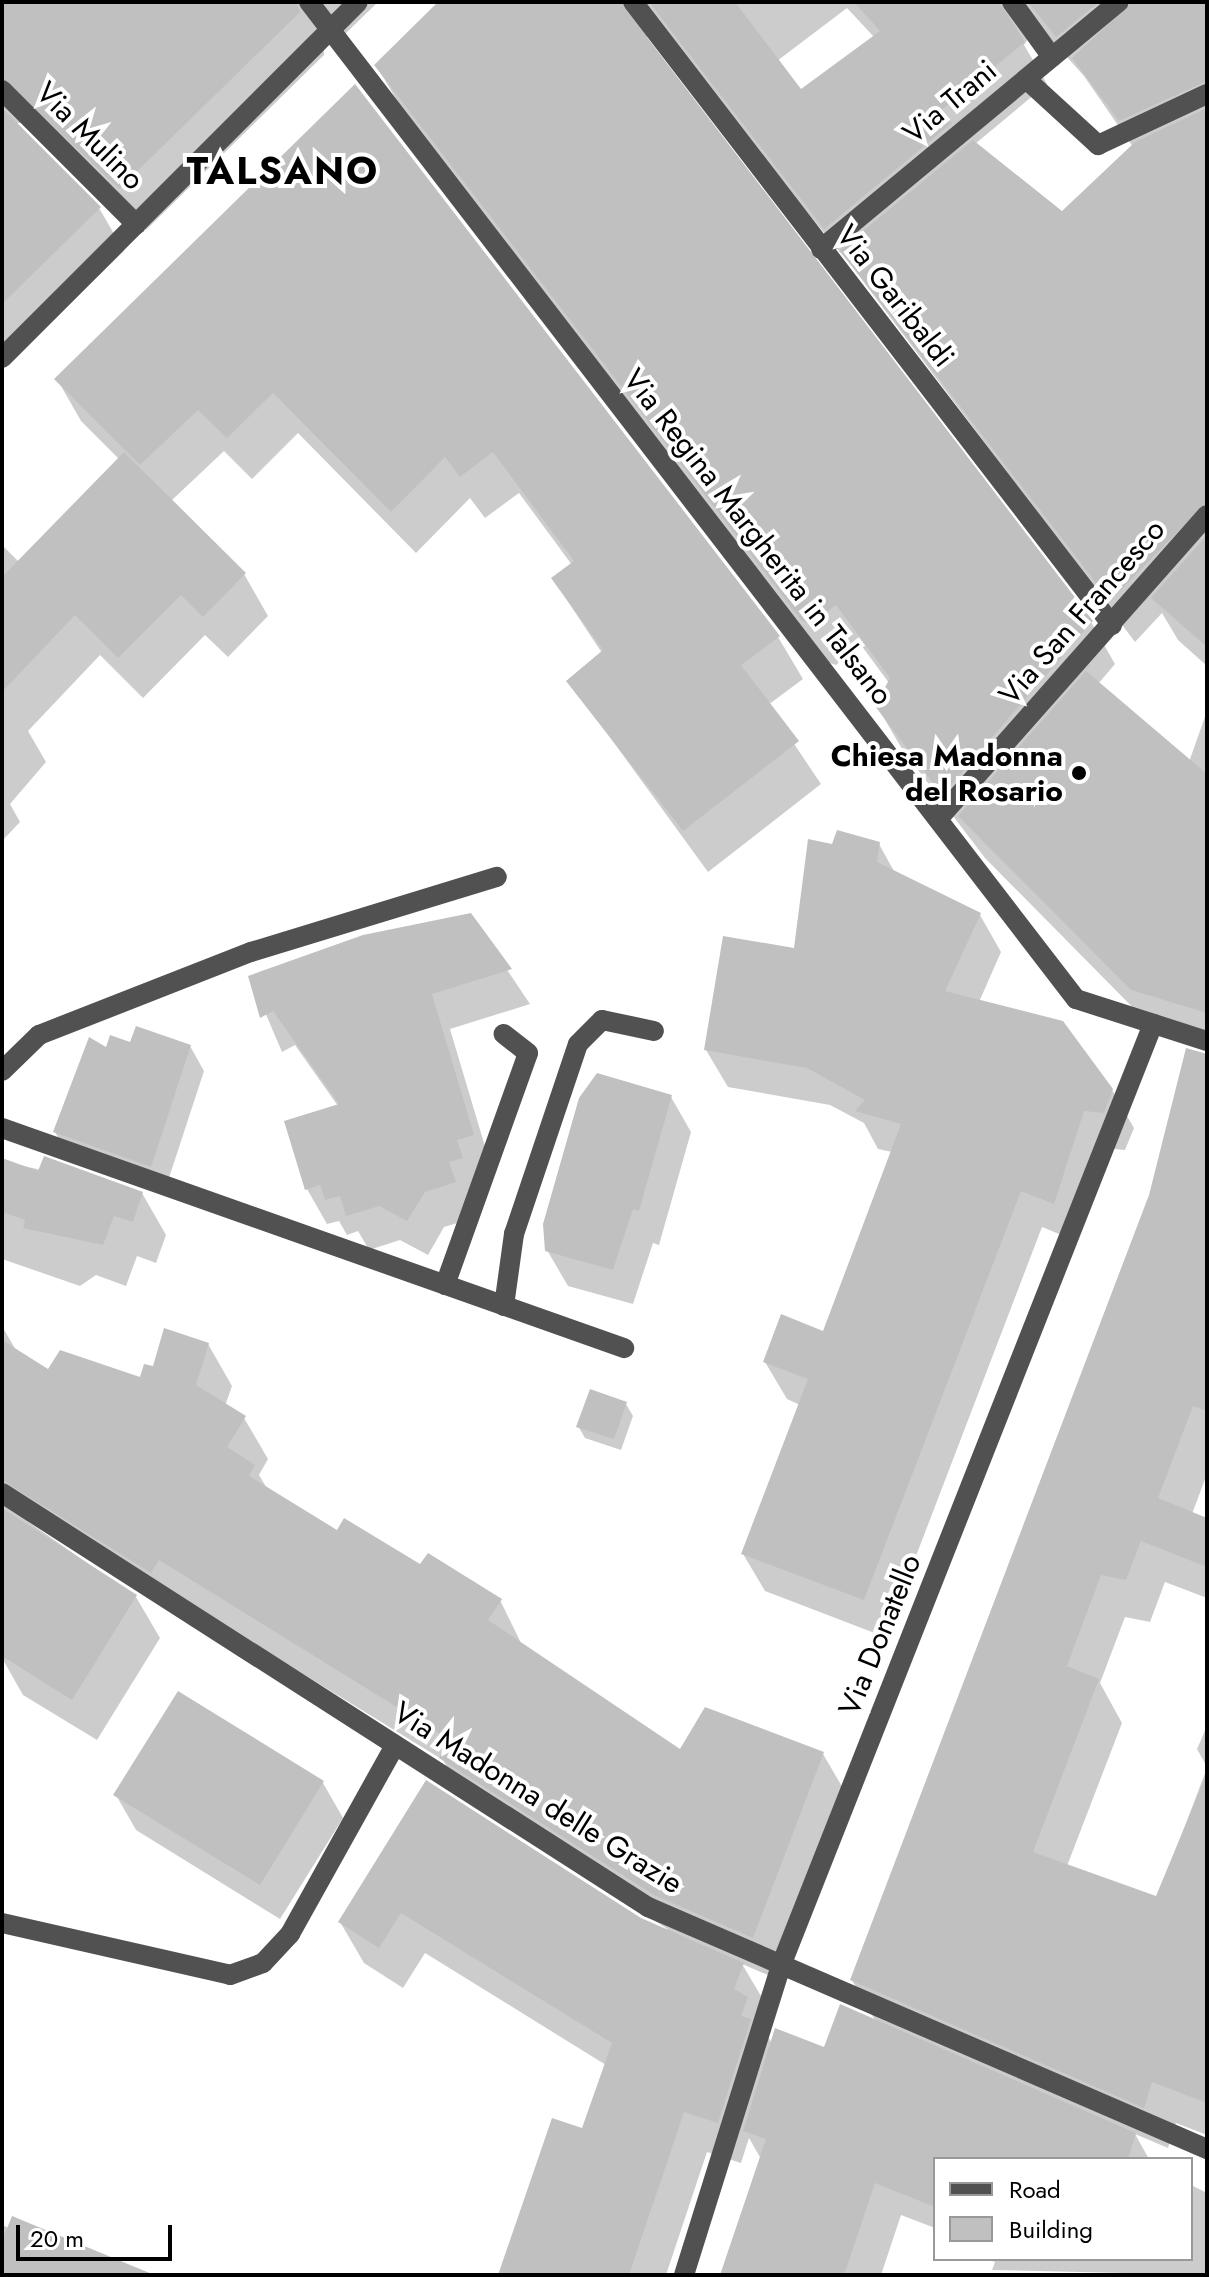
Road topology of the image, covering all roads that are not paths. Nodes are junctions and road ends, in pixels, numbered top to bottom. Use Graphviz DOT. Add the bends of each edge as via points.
graph roads {
  1 [pos="309,2"];
  2 [pos="358,2"];
  3 [pos="633,2"];
  4 [pos="1012,2"];
  5 [pos="1119,2"];
  6 [pos="330,29"];
  7 [pos="1052,57"];
  8 [pos="1026,79"];
  9 [pos="2,90"];
  10 [pos="1207,94"];
  11 [pos="136,224"];
  12 [pos="821,249"];
  13 [pos="2,358"];
  14 [pos="1207,515"];
  15 [pos="1112,625"];
  16 [pos="938,819"];
  17 [pos="497,877"];
  18 [pos="1153,1024"];
  19 [pos="654,1031"];
  20 [pos="504,1034"];
  21 [pos="1207,1041"];
  22 [pos="2,1071"];
  23 [pos="2,1128"];
  24 [pos="445,1285"];
  25 [pos="504,1306"];
  26 [pos="624,1348"];
  27 [pos="2,1493"];
  28 [pos="395,1745"];
  29 [pos="2,1923"];
  30 [pos="782,1963"];
  31 [pos="1207,2149"];
  32 [pos="684,2275"];
  1 -- 6 [label="street, Via Regina Margherita in Talsano"];
  2 -- 6 [label="street"];
  3 -- 12 [label="street, Via Garibaldi"];
  4 -- 7 [label="street"];
  5 -- 7 [label="street, Via Trani"];
  6 -- 11 [label="street"];
  6 -- 16 [label="street, Via Regina Margherita in Talsano"];
  7 -- 8 [label="street, Via Trani"];
  8 -- 10 [label="street" via="1098,145"];
  8 -- 12 [label="street, Via Trani"];
  9 -- 11 [label="street, Via Mulino"];
  11 -- 13 [label="street"];
  12 -- 15 [label="street, Via Garibaldi"];
  14 -- 15 [label="street, Via San Francesco"];
  15 -- 16 [label="street, Via San Francesco"];
  16 -- 18 [label="street, Via Regina Margherita in Talsano" via="1076,999"];
  17 -- 22 [label="street" via="251,952 54,1029"];
  18 -- 21 [label="street, Via Regina Margherita in Talsano"];
  18 -- 30 [label="street, Via Donatello"];
  19 -- 25 [label="street" via="602,1020 578,1044 514,1234"];
  20 -- 24 [label="street" via="528,1053"];
  23 -- 24 [label="street"];
  24 -- 25 [label="street"];
  25 -- 26 [label="street"];
  27 -- 28 [label="street, Via Madonna delle Grazie"];
  28 -- 29 [label="street" via="290,1934 263,1963 230,1975"];
  28 -- 30 [label="street, Via Madonna delle Grazie" via="648,1907"];
  30 -- 31 [label="street, Via Madonna delle Grazie"];
  30 -- 32 [label="street, Via Donatello"];
}
